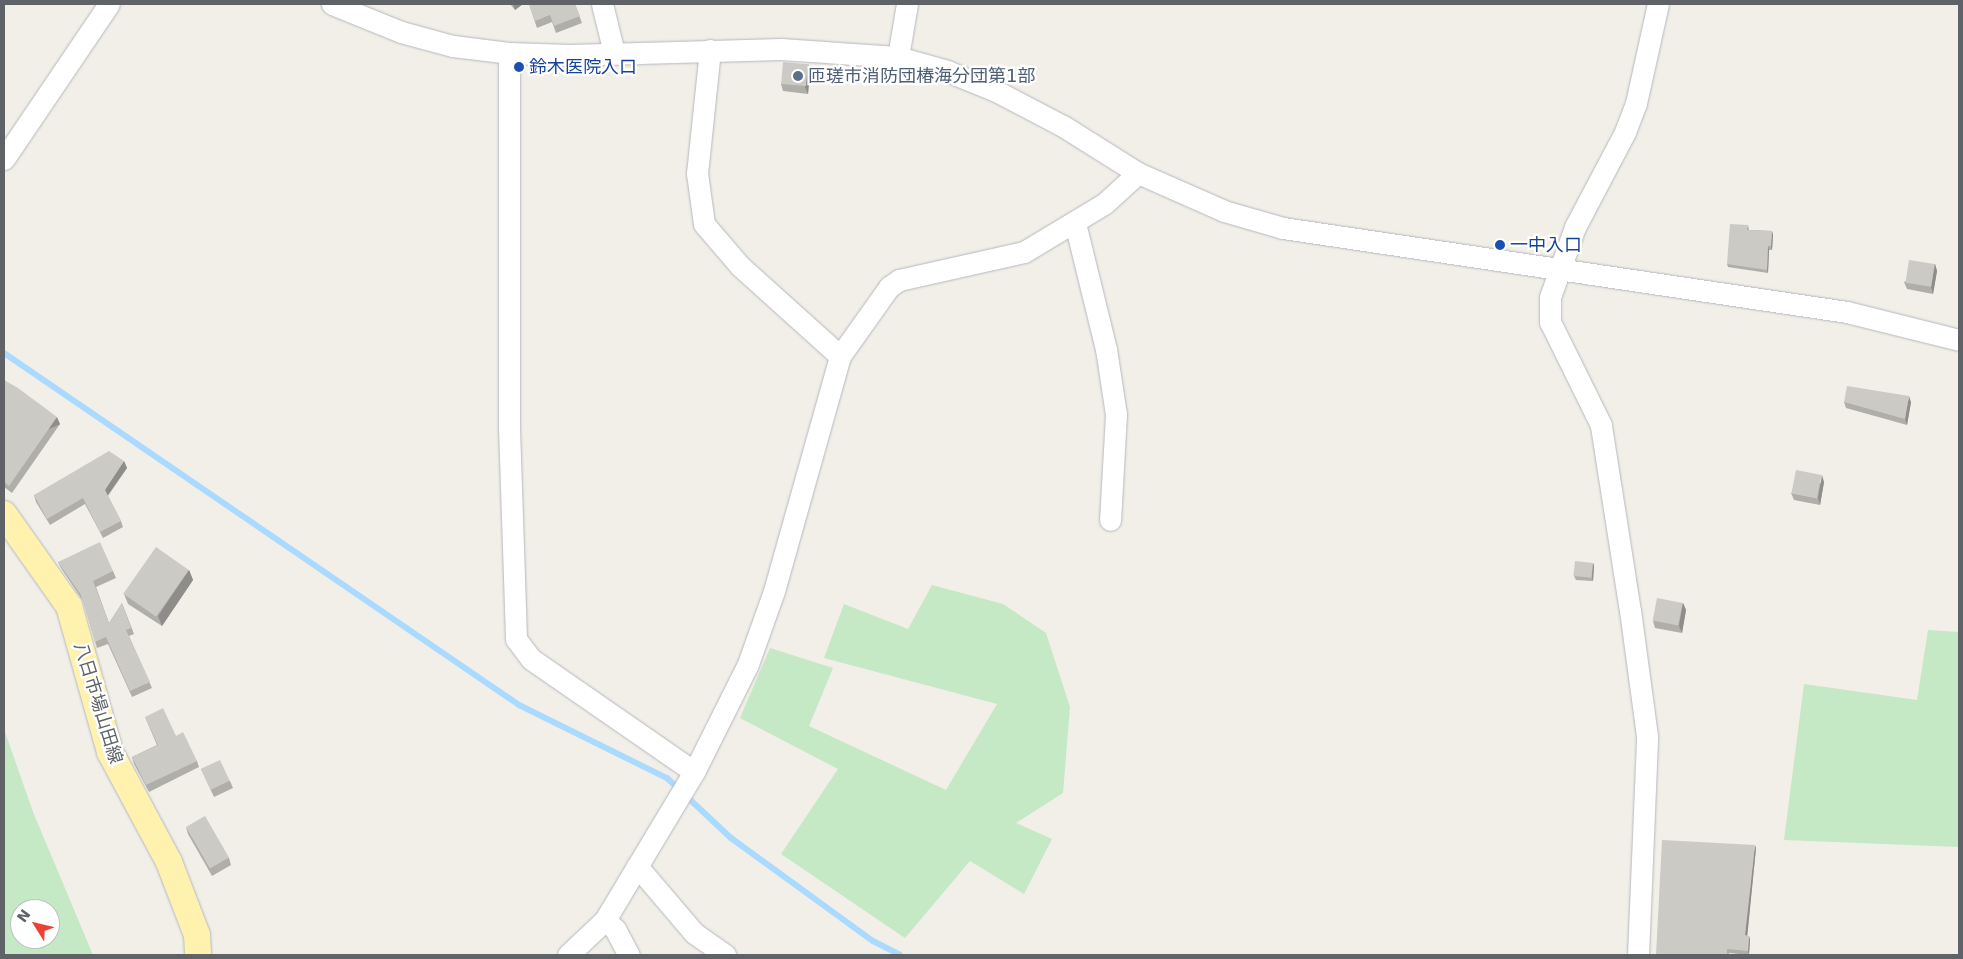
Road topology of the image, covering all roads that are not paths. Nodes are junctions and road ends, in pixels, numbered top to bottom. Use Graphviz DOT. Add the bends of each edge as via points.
graph roads {
  1 [pos="110,4"];
  2 [pos="332,4"];
  3 [pos="602,4"];
  4 [pos="907,4"];
  5 [pos="1658,4"];
  6 [pos="710,50"];
  7 [pos="509,53"];
  8 [pos="614,53"];
  9 [pos="898,57"];
  10 [pos="4,159"];
  11 [pos="1138,173"];
  12 [pos="1075,224"];
  13 [pos="1560,270"];
  14 [pos="1959,340"];
  15 [pos="840,356"];
  16 [pos="4,514"];
  17 [pos="1110,520"];
  18 [pos="694,772"];
  19 [pos="637,866"];
  20 [pos="605,920"];
  21 [pos="198,955"];
  22 [pos="568,955"];
  23 [pos="629,955"];
  24 [pos="725,955"];
  25 [pos="1638,955"];
  1 -- 10 [label="street"];
  2 -- 7 [label="street" via="401,32 453,46"];
  3 -- 8 [label="street"];
  4 -- 9 [label="street"];
  5 -- 13 [label="street" via="1636,103 1625,132 1575,227"];
  6 -- 8 [label="street"];
  6 -- 9 [label="street" via="828,50"];
  6 -- 15 [label="street" via="697,173 704,224 740,266"];
  7 -- 8 [label="street"];
  7 -- 18 [label="street" via="509,428 516,639 531,659"];
  9 -- 11 [label="street" via="947,71 996,91 1063,126"];
  11 -- 12 [label="street" via="1104,204"];
  11 -- 13 [label="street" via="1224,211 1283,228"];
  12 -- 15 [label="street" via="1024,252 898,280 889,287"];
  12 -- 17 [label="street" via="1106,349 1116,414"];
  13 -- 14 [label="street" via="1847,312"];
  13 -- 25 [label="street" via="1550,297 1550,322 1601,424 1647,736"];
  15 -- 18 [label="street" via="774,591 748,664"];
  16 -- 21 [label="main road, 八日市場山田線" via="69,606 110,752 169,862 197,935"];
  18 -- 19 [label="street"];
  19 -- 20 [label="street"];
  19 -- 24 [label="street" via="694,933"];
  20 -- 22 [label="street"];
  20 -- 23 [label="street"];
}
